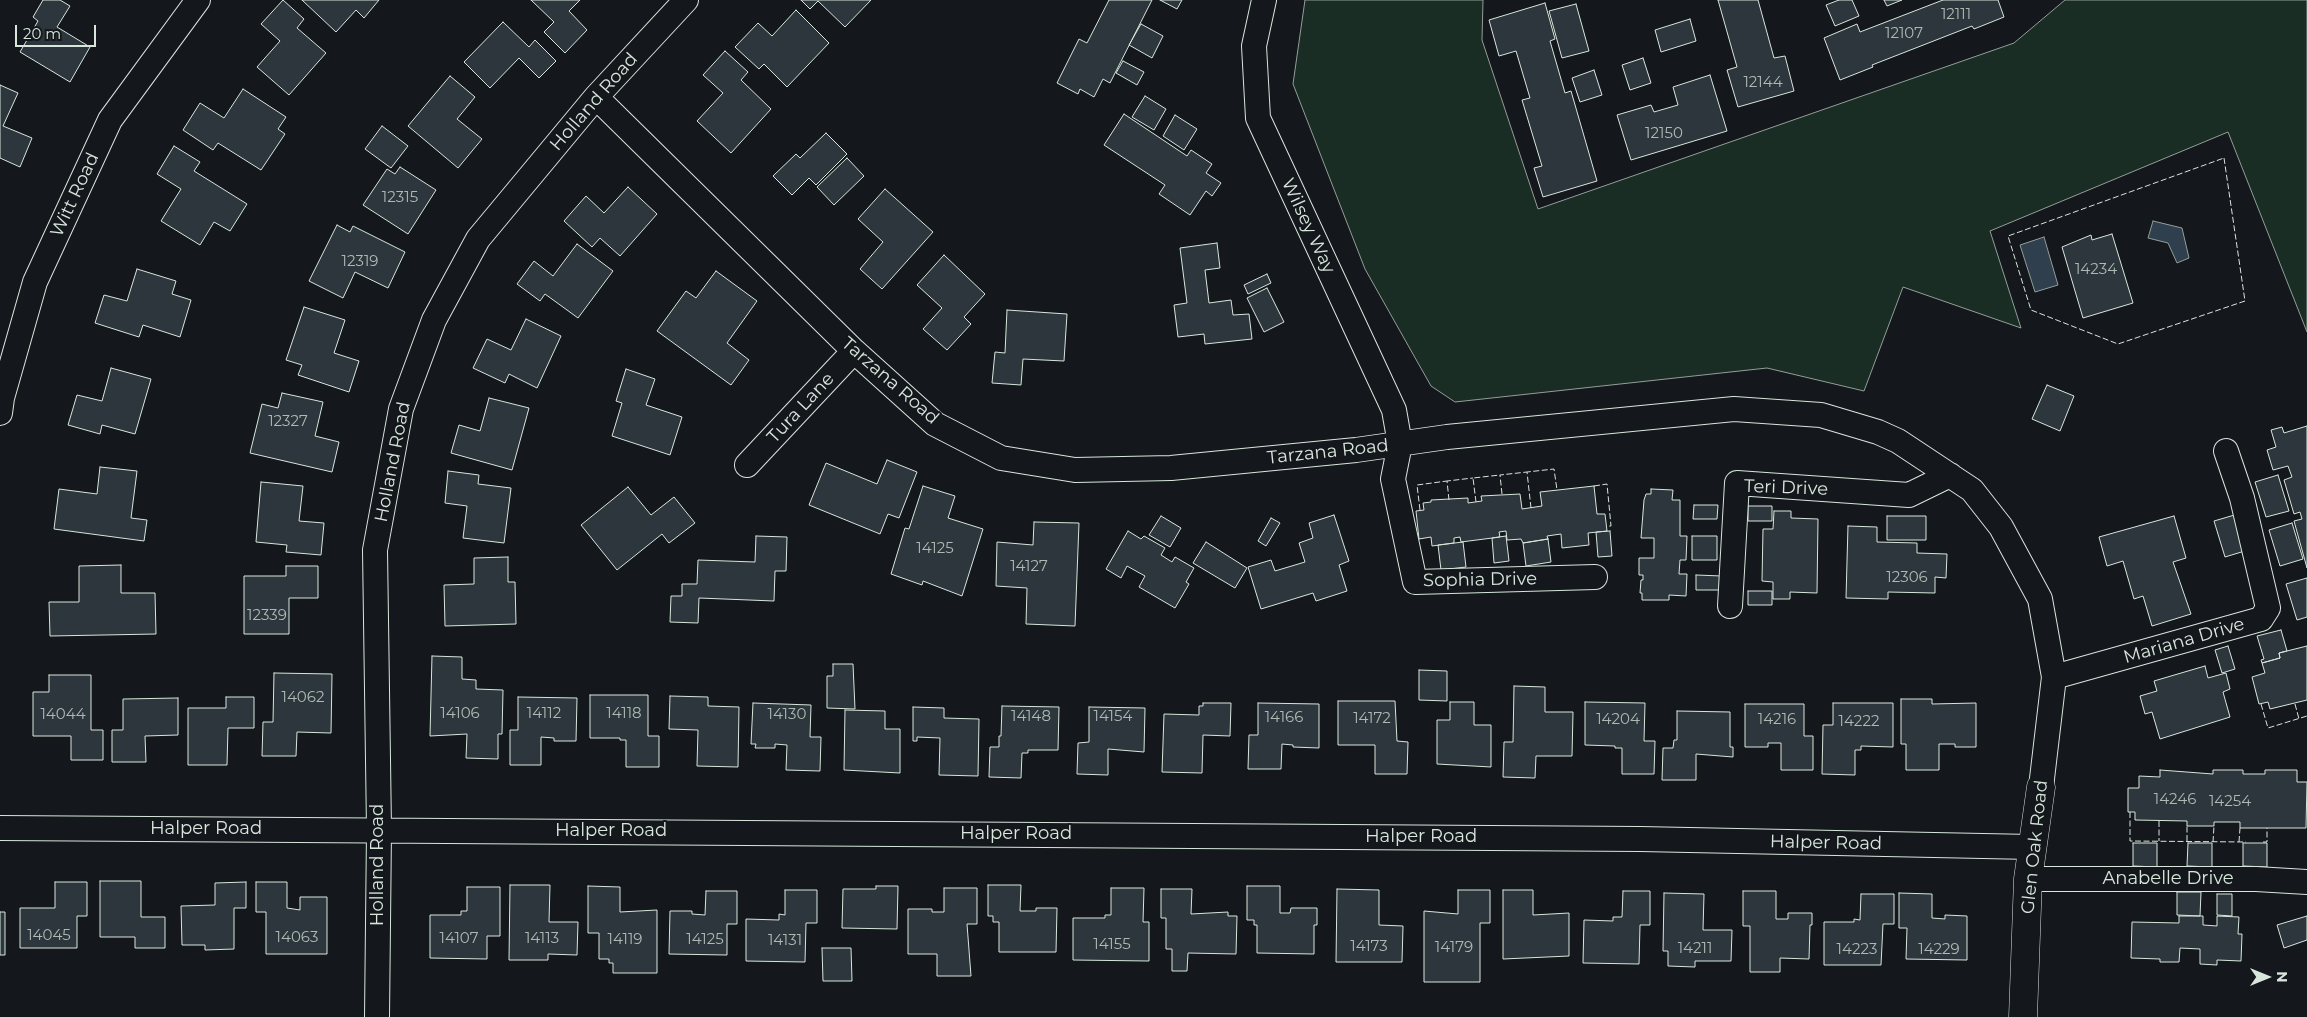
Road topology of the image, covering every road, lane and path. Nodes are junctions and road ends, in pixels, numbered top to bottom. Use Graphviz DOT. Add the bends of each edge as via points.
graph roads {
  1 [pos="198,0"];
  2 [pos="686,0"];
  3 [pos="1264,0"];
  4 [pos="596,97"];
  5 [pos="854,351"];
  6 [pos="0,413"];
  7 [pos="1400,444"];
  8 [pos="2226,451"];
  9 [pos="747,465"];
  10 [pos="1950,475"];
  11 [pos="1595,577"];
  12 [pos="1730,606"];
  13 [pos="2054,677"];
  14 [pos="2041,787"];
  15 [pos="0,828"];
  16 [pos="379,830"];
  17 [pos="2032,848"];
  18 [pos="2028,879"];
  19 [pos="2307,882"];
  20 [pos="377,1017"];
  21 [pos="2023,1017"];
  1 -- 6 [label="street, Witt Road" via="110,120 35,282"];
  2 -- 4 [label="street, Holland Road"];
  3 -- 7 [label="street, Wilsey Way" via="1254,46 1258,118 1394,410"];
  4 -- 5 [label="street, Tarzana Road"];
  4 -- 16 [label="street, Holland Road" via="478,239 434,320 401,409 375,550"];
  5 -- 7 [label="street, Tarzana Road" via="935,424 1002,458 1075,470 1172,468"];
  5 -- 9 [label="street, Tura Lane"];
  7 -- 10 [label="street, Tarzana Road" via="1734,409 1821,415 1878,432 1898,441"];
  7 -- 11 [label="street, Sophia Drive" via="1393,479 1414,582"];
  8 -- 13 [label="street, Mariana Drive" via="2242,498 2268,608 2261,620"];
  10 -- 12 [label="street, Teri Drive" via="1909,495 1737,483"];
  10 -- 13 [label="street, Tarzana Road" via="1972,490 2001,527 2040,599"];
  13 -- 14 [label="street, Glen Oak Road"];
  14 -- 17 [label="street, Glen Oak Road"];
  15 -- 16 [label="street, Halper Road"];
  16 -- 17 [label="street, Halper Road" via="1630,839"];
  16 -- 20 [label="street, Holland Road"];
  17 -- 18 [label="street, Glen Oak Road"];
  18 -- 19 [label="street, Anabelle Drive"];
  18 -- 21 [label="street, Glen Oak Road"];
}
